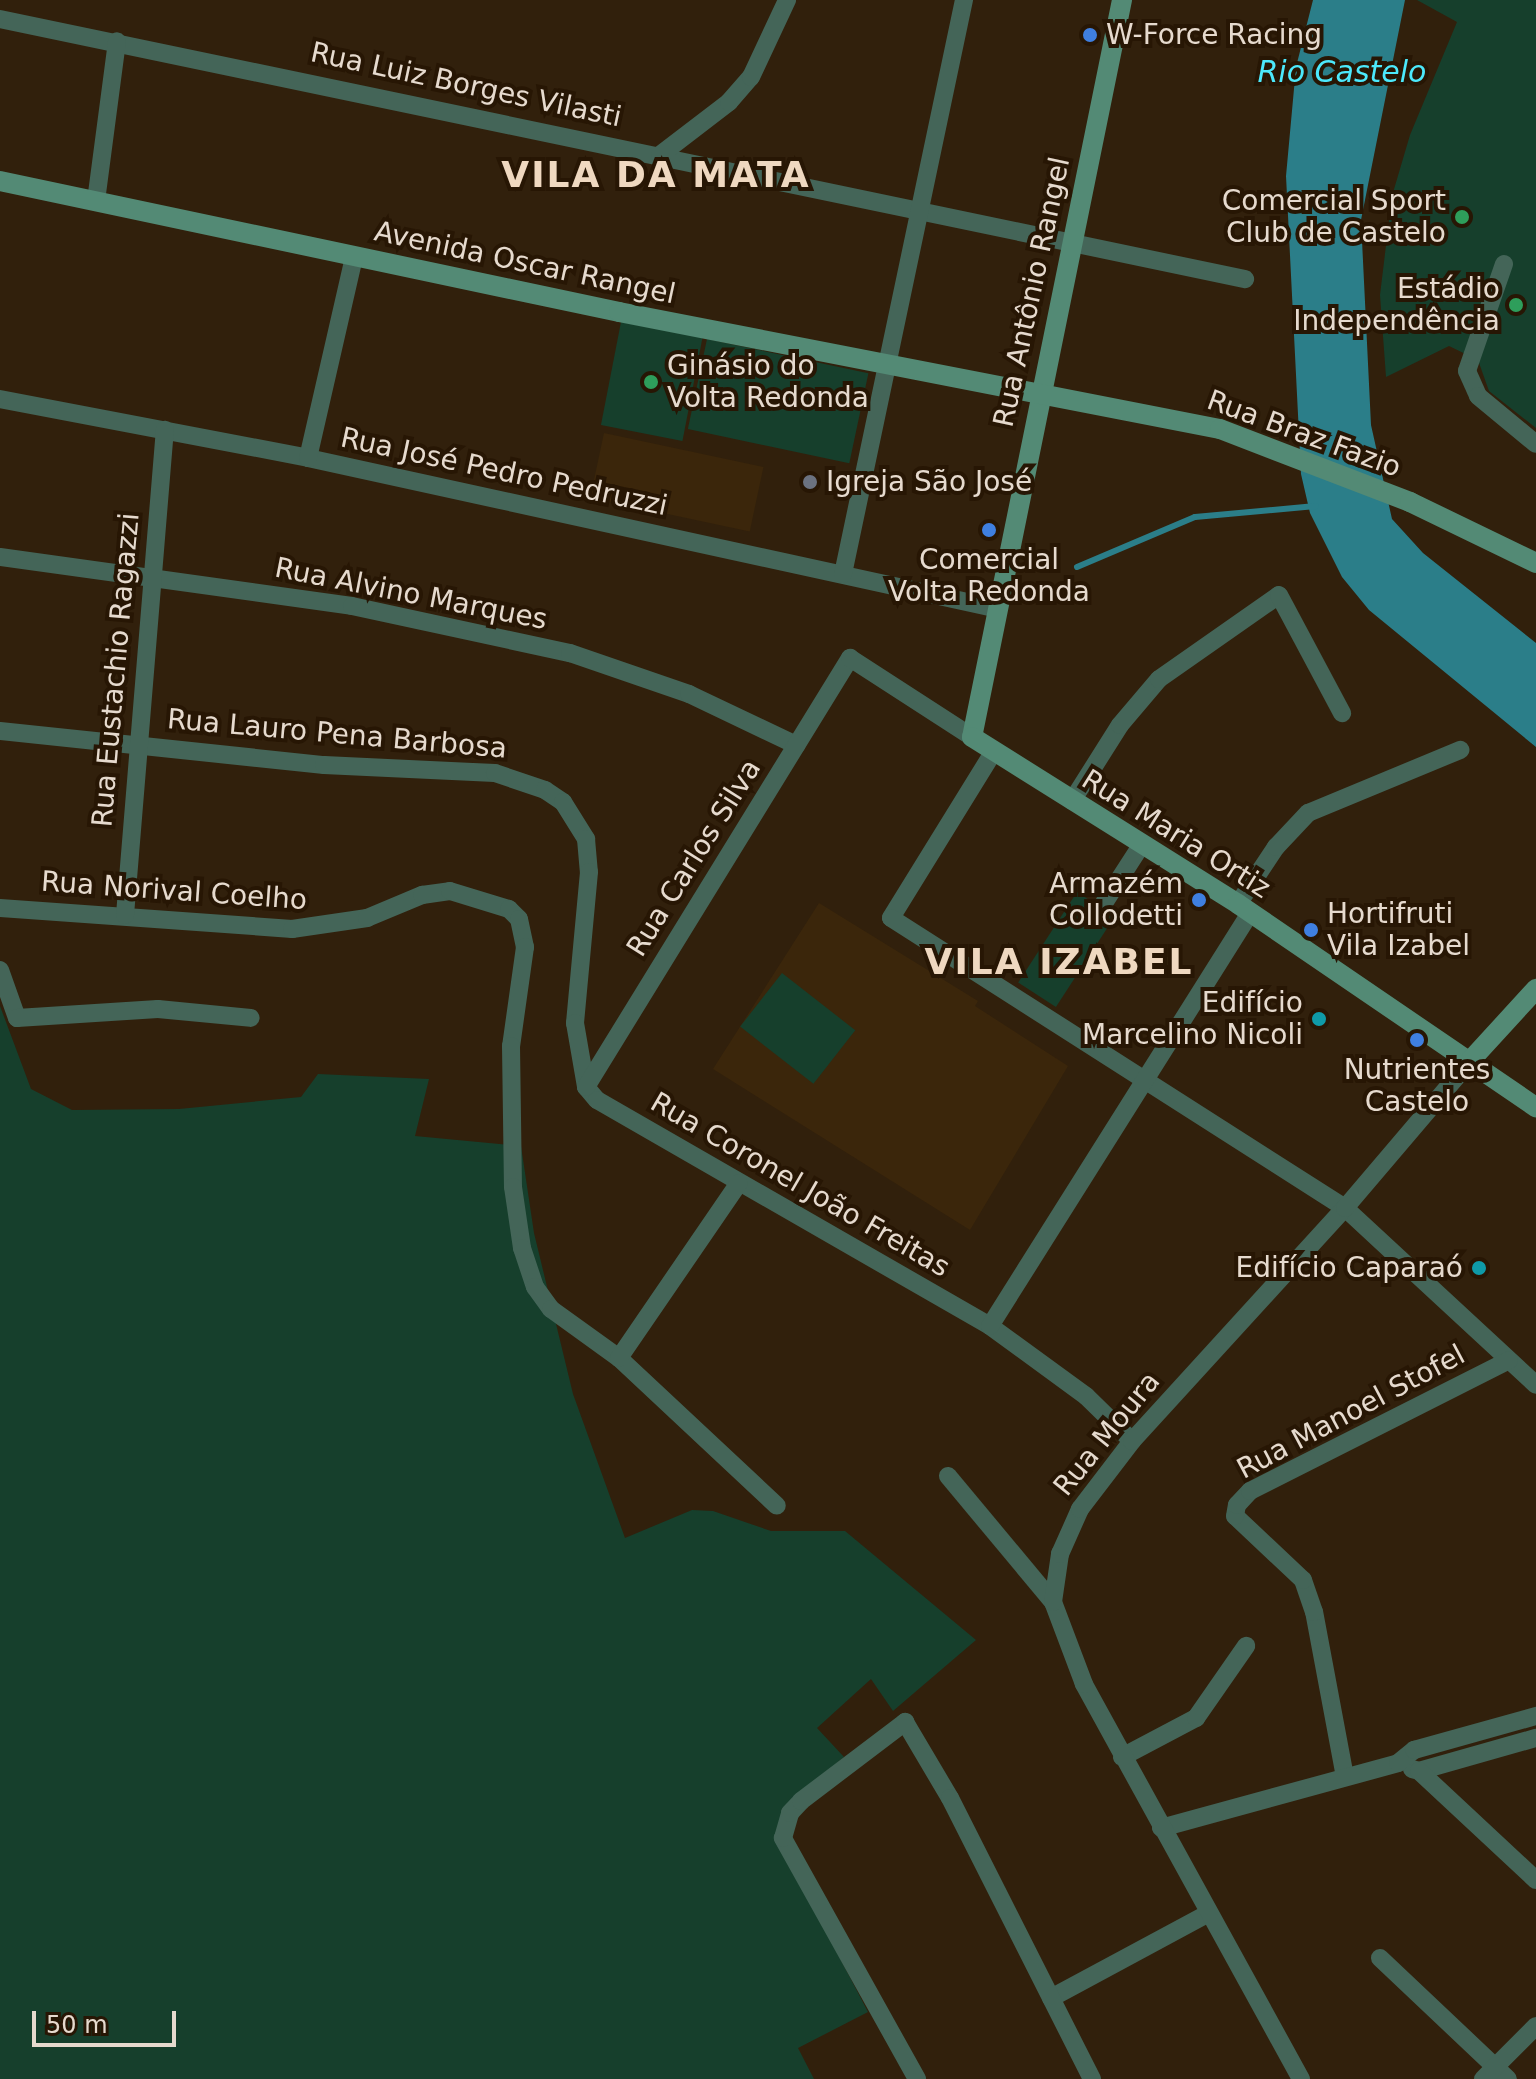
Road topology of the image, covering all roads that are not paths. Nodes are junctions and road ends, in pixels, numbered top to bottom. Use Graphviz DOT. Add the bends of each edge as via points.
graph roads {
  1 [pos="787,0"];
  2 [pos="964,0"];
  3 [pos="1122,0"];
  4 [pos="0,19"];
  5 [pos="117,41"];
  6 [pos="660,155"];
  7 [pos="0,181"];
  8 [pos="96,201"];
  9 [pos="920,214"];
  10 [pos="1071,245"];
  11 [pos="354,257"];
  12 [pos="1504,264"];
  13 [pos="1245,279"];
  14 [pos="891,361"];
  15 [pos="1041,392"];
  16 [pos="0,399"];
  17 [pos="165,430"];
  18 [pos="1536,444"];
  19 [pos="308,458"];
  20 [pos="0,557"];
  21 [pos="1536,563"];
  22 [pos="843,574"];
  23 [pos="151,577"];
  24 [pos="994,608"];
  25 [pos="850,658"];
  26 [pos="1342,713"];
  27 [pos="0,731"];
  28 [pos="972,737"];
  29 [pos="137,745"];
  30 [pos="796,745"];
  31 [pos="1460,750"];
  32 [pos="994,751"];
  33 [pos="1072,801"];
  34 [pos="1142,844"];
  35 [pos="1104,903"];
  36 [pos="0,908"];
  37 [pos="1244,909"];
  38 [pos="125,915"];
  39 [pos="0,970"];
  40 [pos="1536,989"];
  41 [pos="251,1018"];
  42 [pos="1470,1061"];
  43 [pos="1147,1081"];
  44 [pos="586,1087"];
  45 [pos="1536,1107"];
  46 [pos="739,1183"];
  47 [pos="1345,1208"];
  48 [pos="990,1326"];
  49 [pos="619,1358"];
  50 [pos="1509,1360"];
  51 [pos="1536,1385"];
  52 [pos="1132,1441"];
  53 [pos="948,1476"];
  54 [pos="777,1506"];
  55 [pos="1053,1602"];
  56 [pos="1246,1646"];
  57 [pos="1536,1716"];
  58 [pos="1536,1738"];
  59 [pos="1122,1757"];
  60 [pos="1398,1763"];
  61 [pos="1419,1771"];
  62 [pos="1345,1777"];
  63 [pos="1161,1828"];
  64 [pos="1536,1880"];
  65 [pos="1207,1914"];
  66 [pos="1380,1958"];
  67 [pos="1051,1998"];
  68 [pos="1536,2026"];
  69 [pos="1495,2075"];
  70 [pos="1293,2076"];
  71 [pos="917,2079"];
  72 [pos="1092,2079"];
  1 -- 6 [label="street" via="751,77 729,102"];
  2 -- 9 [label="street"];
  3 -- 10 [label="main road, Rua Antônio Rangel"];
  4 -- 5 [label="street, Rua Luiz Borges Vilasti"];
  5 -- 6 [label="street, Rua Luiz Borges Vilasti"];
  5 -- 8 [label="street"];
  6 -- 9 [label="street, Rua Luiz Borges Vilasti"];
  7 -- 8 [label="main road, Avenida Oscar Rangel"];
  8 -- 11 [label="main road, Avenida Oscar Rangel"];
  9 -- 10 [label="street, Rua Luiz Borges Vilasti"];
  9 -- 14 [label="street"];
  10 -- 13 [label="street, Rua Luiz Borges Vilasti"];
  10 -- 15 [label="main road, Rua Antônio Rangel"];
  11 -- 14 [label="main road, Avenida Oscar Rangel"];
  11 -- 19 [label="street"];
  12 -- 18 [label="street" via="1467,371 1478,396"];
  14 -- 15 [label="main road, Avenida Oscar Rangel"];
  14 -- 22 [label="street"];
  15 -- 21 [label="main road, Rua Braz Fazio" via="1220,429 1300,456"];
  15 -- 24 [label="main road, Rua Antônio Rangel"];
  16 -- 17 [label="street, Rua José Pedro Pedruzzi"];
  17 -- 19 [label="street, Rua José Pedro Pedruzzi"];
  17 -- 23 [label="street, Rua Eustachio Ragazzi"];
  19 -- 22 [label="street, Rua José Pedro Pedruzzi"];
  20 -- 23 [label="street, Rua Alvino Marques"];
  22 -- 24 [label="street, Rua José Pedro Pedruzzi"];
  23 -- 29 [label="street, Rua Eustachio Ragazzi"];
  23 -- 30 [label="street, Rua Alvino Marques" via="352,606 570,653 689,694"];
  24 -- 28 [label="main road, Rua Antônio Rangel"];
  25 -- 28 [label="street, Rua Maria Ortiz"];
  25 -- 30 [label="street, Rua Carlos Silva"];
  26 -- 33 [label="street" via="1279,595 1159,679 1120,725"];
  27 -- 29 [label="street, Rua Lauro Pena Barbosa"];
  28 -- 32 [label="main road, Rua Maria Ortiz"];
  29 -- 38 [label="street, Rua Eustachio Ragazzi"];
  29 -- 44 [label="street, Rua Lauro Pena Barbosa" via="324,765 495,773 524,779 563,802 586,839 589,872 575,1023"];
  30 -- 44 [label="street, Rua Carlos Silva"];
  31 -- 37 [label="street" via="1308,813 1276,847"];
  32 -- 33 [label="main road, Rua Maria Ortiz"];
  32 -- 43 [label="street" via="891,918"];
  33 -- 34 [label="main road, Rua Maria Ortiz"];
  34 -- 35 [label="street"];
  34 -- 37 [label="main road, Rua Maria Ortiz"];
  36 -- 38 [label="street, Rua Norival Coelho"];
  37 -- 42 [label="main road, Rua Maria Ortiz"];
  37 -- 43 [label="street"];
  38 -- 49 [label="street, Rua Norival Coelho" via="319,928 450,891 509,909 519,919 525,947 510,1088 513,1187 522,1248 535,1287 551,1309"];
  39 -- 41 [label="street" via="17,1018 158,1009"];
  40 -- 42 [label="main road, Rua Moura"];
  42 -- 45 [label="main road, Rua Maria Ortiz"];
  42 -- 47 [label="street, Rua Moura"];
  43 -- 47 [label="street"];
  43 -- 48 [label="street"];
  44 -- 46 [label="street, Rua Coronel João Freitas" via="597,1100"];
  46 -- 48 [label="street, Rua Coronel João Freitas"];
  46 -- 49 [label="street"];
  47 -- 50 [label="street"];
  47 -- 52 [label="street, Rua Moura"];
  48 -- 52 [label="street, Rua Coronel João Freitas" via="1086,1396"];
  49 -- 54 [label="street"];
  50 -- 51 [label="street"];
  50 -- 62 [label="street, Rua Manoel Stofel" via="1250,1491 1237,1505 1235,1516 1292,1564 1307,1589"];
  52 -- 55 [label="street, Rua Moura" via="1066,1533"];
  53 -- 55 [label="street"];
  55 -- 59 [label="street" via="1084,1684"];
  56 -- 59 [label="street" via="1196,1718"];
  57 -- 60 [label="street" via="1414,1750"];
  58 -- 61 [label="street"];
  59 -- 63 [label="street"];
  60 -- 61 [label="street"];
  60 -- 62 [label="street"];
  61 -- 64 [label="street"];
  62 -- 63 [label="street"];
  63 -- 65 [label="street"];
  65 -- 67 [label="street"];
  65 -- 70 [label="street"];
  66 -- 69 [label="street"];
  67 -- 71 [label="street" via="950,1798 905,1722 801,1801 785,1826 786,1850"];
  67 -- 72 [label="street"];
  68 -- 69 [label="street"];
}
